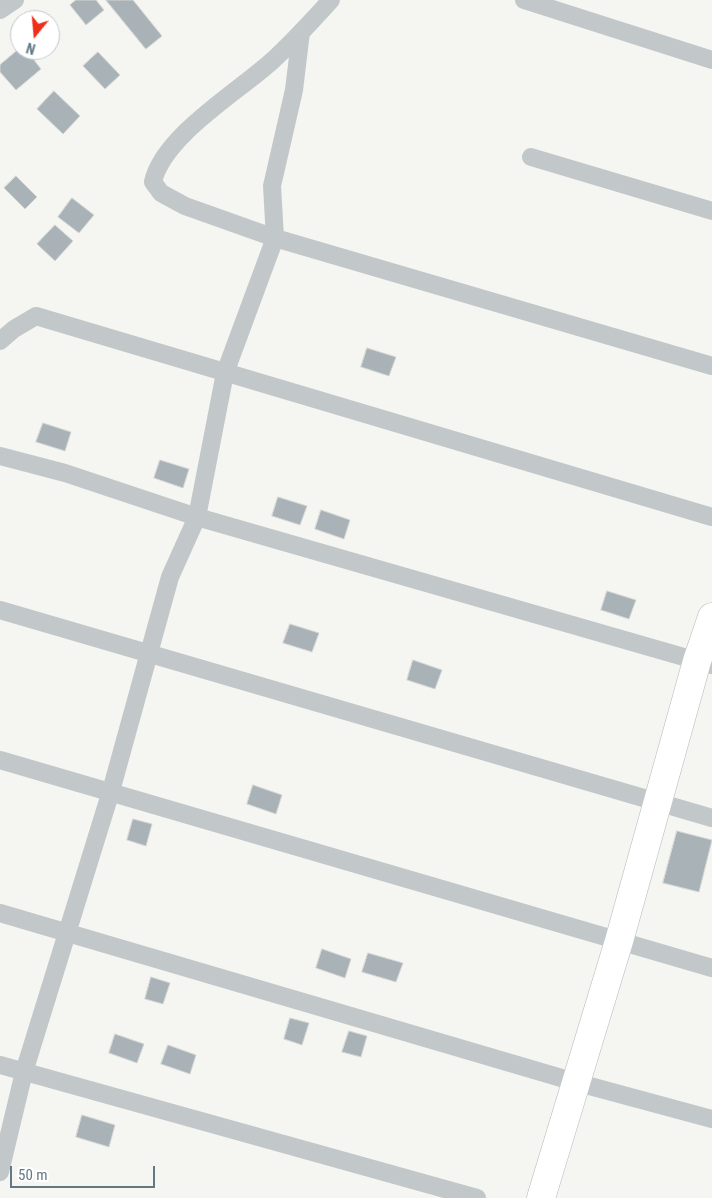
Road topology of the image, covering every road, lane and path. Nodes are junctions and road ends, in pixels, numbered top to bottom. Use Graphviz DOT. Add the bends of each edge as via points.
graph roads {
  1 [pos="15,0"];
  2 [pos="331,0"];
  3 [pos="524,0"];
  4 [pos="0,10"];
  5 [pos="300,32"];
  6 [pos="712,60"];
  7 [pos="531,156"];
  8 [pos="712,212"];
  9 [pos="275,238"];
  10 [pos="0,341"];
  11 [pos="712,366"];
  12 [pos="225,373"];
  13 [pos="0,456"];
  14 [pos="197,517"];
  15 [pos="712,518"];
  16 [pos="0,610"];
  17 [pos="712,617"];
  18 [pos="147,654"];
  19 [pos="705,663"];
  20 [pos="0,760"];
  21 [pos="111,791"];
  22 [pos="658,803"];
  23 [pos="712,818"];
  24 [pos="0,913"];
  25 [pos="69,932"];
  26 [pos="619,941"];
  27 [pos="712,968"];
  28 [pos="0,1064"];
  29 [pos="24,1072"];
  30 [pos="575,1082"];
  31 [pos="712,1118"];
  32 [pos="0,1172"];
  33 [pos="476,1198"];
  34 [pos="540,1198"];
  1 -- 4 [label="street"];
  2 -- 5 [label="street"];
  3 -- 6 [label="street"];
  5 -- 9 [label="street" via="294,90 272,186"];
  5 -- 9 [label="street" via="272,61 211,110 167,152 155,170 153,182 161,193 184,206"];
  7 -- 8 [label="street"];
  9 -- 11 [label="street"];
  9 -- 12 [label="street"];
  10 -- 12 [label="street" via="36,316"];
  12 -- 14 [label="street"];
  12 -- 15 [label="street"];
  13 -- 14 [label="street" via="65,473"];
  14 -- 18 [label="street" via="170,577"];
  14 -- 19 [label="street"];
  16 -- 18 [label="street"];
  17 -- 19 [label="main road"];
  18 -- 21 [label="street"];
  18 -- 22 [label="street"];
  19 -- 22 [label="main road"];
  20 -- 21 [label="street"];
  21 -- 25 [label="street"];
  21 -- 26 [label="street"];
  22 -- 23 [label="street"];
  22 -- 26 [label="main road"];
  24 -- 25 [label="street"];
  25 -- 29 [label="street"];
  25 -- 30 [label="street"];
  26 -- 27 [label="street"];
  26 -- 30 [label="main road"];
  28 -- 29 [label="street"];
  29 -- 32 [label="street"];
  29 -- 33 [label="street"];
  30 -- 31 [label="street"];
  30 -- 34 [label="main road"];
}
